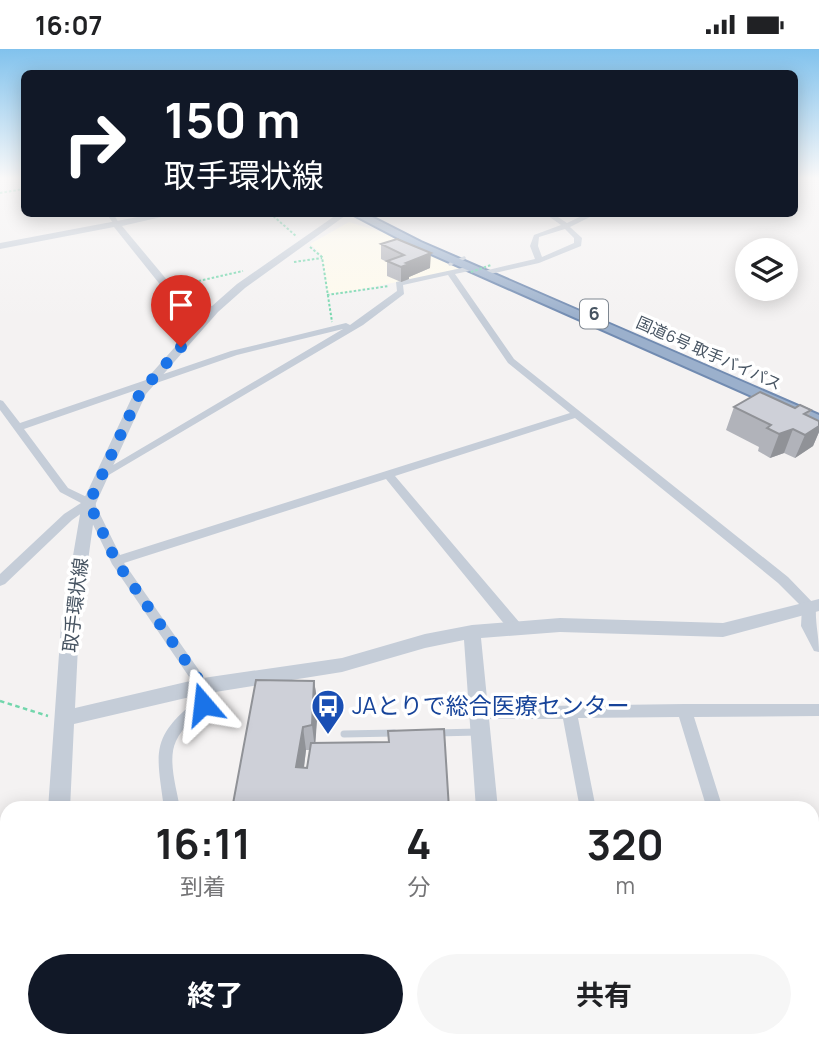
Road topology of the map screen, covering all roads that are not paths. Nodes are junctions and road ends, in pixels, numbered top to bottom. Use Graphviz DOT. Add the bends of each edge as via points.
graph roads {
  1 [pos="117,225"];
  2 [pos="328,225"];
  3 [pos="380,225"];
  4 [pos="392,225"];
  5 [pos="569,225"];
  6 [pos="566,226"];
  7 [pos="0,246"];
  8 [pos="539,260"];
  9 [pos="470,267"];
  10 [pos="214,310"];
  11 [pos="360,323"];
  12 [pos="148,383"];
  13 [pos="0,403"];
  14 [pos="819,411"];
  15 [pos="574,415"];
  16 [pos="819,421"];
  17 [pos="19,427"];
  18 [pos="387,473"];
  19 [pos="103,474"];
  20 [pos="89,503"];
  21 [pos="116,561"];
  22 [pos="0,581"];
  23 [pos="814,605"];
  24 [pos="515,627"];
  25 [pos="472,632"];
  26 [pos="819,647"];
  27 [pos="203,686"];
  28 [pos="684,710"];
  29 [pos="819,710"];
  30 [pos="570,714"];
  31 [pos="65,718"];
  32 [pos="480,723"];
  33 [pos="398,733"];
  34 [pos="426,733"];
  35 [pos="344,734"];
  36 [pos="60,801"];
  37 [pos="171,801"];
  38 [pos="486,801"];
  39 [pos="586,801"];
  40 [pos="712,801"];
  1 -- 7 [label="street"];
  1 -- 10 [label="street" via="184,303"];
  2 -- 10 [label="street, 取手環状線" via="268,265"];
  3 -- 9 [label="highway, 国道6号 取手バイパス / 6"];
  4 -- 9 [label="highway, 国道6号 取手バイパス / 6"];
  5 -- 6 [label="street"];
  6 -- 8 [label="street" via="536,236"];
  6 -- 8 [label="street" via="578,237 578,244"];
  8 -- 9 [label="street"];
  9 -- 11 [label="street" via="399,284 401,292"];
  9 -- 14 [label="highway, 国道6号 取手バイパス / 6"];
  9 -- 15 [label="street" via="511,361"];
  9 -- 16 [label="highway, 国道6号 取手バイパス / 6"];
  10 -- 12 [label="street, 取手環状線"];
  11 -- 12 [label="street" via="234,352"];
  11 -- 19 [label="street"];
  12 -- 17 [label="street"];
  12 -- 19 [label="street, 取手環状線"];
  13 -- 17 [label="street"];
  15 -- 18 [label="street"];
  15 -- 23 [label="street"];
  17 -- 20 [label="street" via="64,490"];
  18 -- 21 [label="street"];
  18 -- 24 [label="street"];
  19 -- 20 [label="street, 取手環状線"];
  20 -- 21 [label="street"];
  20 -- 22 [label="street"];
  20 -- 31 [label="street, 取手環状線" via="70,626"];
  21 -- 27 [label="street"];
  23 -- 24 [label="street" via="723,629"];
  23 -- 26 [label="street" via="808,626"];
  24 -- 25 [label="street"];
  25 -- 27 [label="street" via="341,665"];
  25 -- 32 [label="street"];
  27 -- 31 [label="street"];
  27 -- 37 [label="street" via="203,704 167,736"];
  28 -- 29 [label="street"];
  28 -- 30 [label="street"];
  28 -- 40 [label="street"];
  30 -- 32 [label="street"];
  30 -- 39 [label="street"];
  31 -- 36 [label="street, 取手環状線"];
  32 -- 34 [label="lane"];
  32 -- 38 [label="street"];
  33 -- 35 [label="lane"];
}
